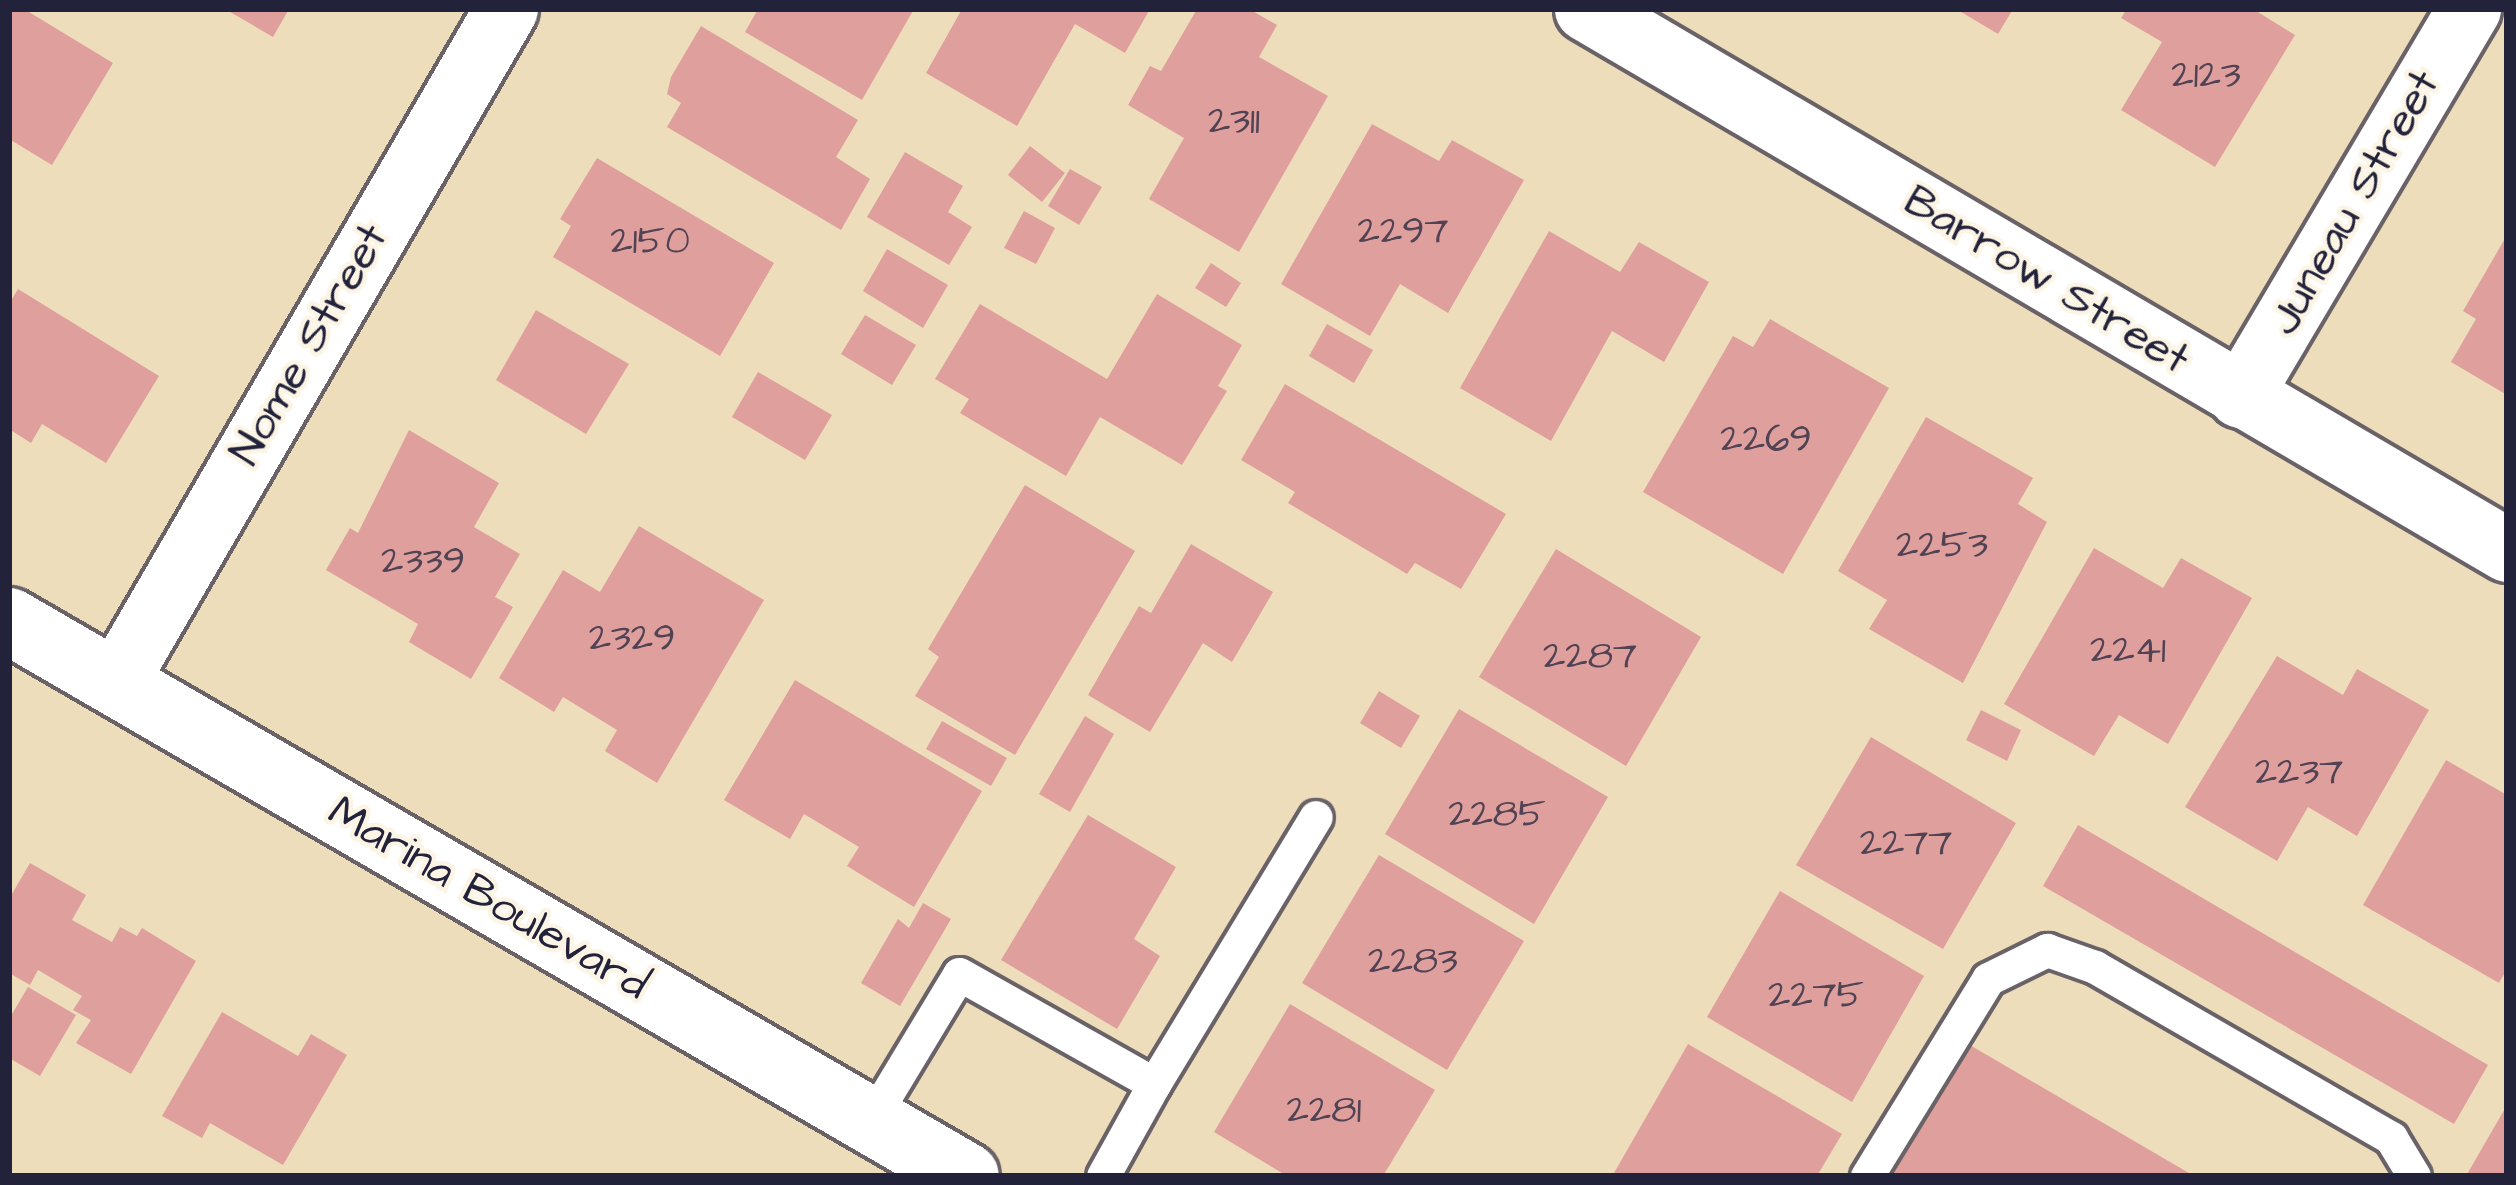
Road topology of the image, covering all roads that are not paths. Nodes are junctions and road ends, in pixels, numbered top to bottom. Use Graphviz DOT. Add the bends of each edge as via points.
graph roads {
  1 [pos="506,9"];
  2 [pos="1586,9"];
  3 [pos="2469,9"];
  4 [pos="2240,396"];
  5 [pos="2507,550"];
  6 [pos="9,621"];
  7 [pos="115,683"];
  8 [pos="1316,817"];
  9 [pos="1154,1084"];
  10 [pos="871,1120"];
  11 [pos="966,1176"];
  12 [pos="1103,1176"];
  13 [pos="1867,1176"];
  14 [pos="2414,1176"];
  1 -- 7 [label="street, Nome Street"];
  2 -- 4 [label="street, Barrow Street"];
  3 -- 4 [label="street, Juneau Street"];
  4 -- 5 [label="street, Barrow Street"];
  6 -- 7 [label="street, Marina Boulevard"];
  7 -- 10 [label="street, Marina Boulevard"];
  8 -- 9 [label="lane"];
  9 -- 10 [label="lane" via="959,974"];
  9 -- 12 [label="lane"];
  10 -- 11 [label="street, Marina Boulevard"];
  13 -- 14 [label="lane" via="1988,980 2047,950 2095,967 2391,1138"];
}
